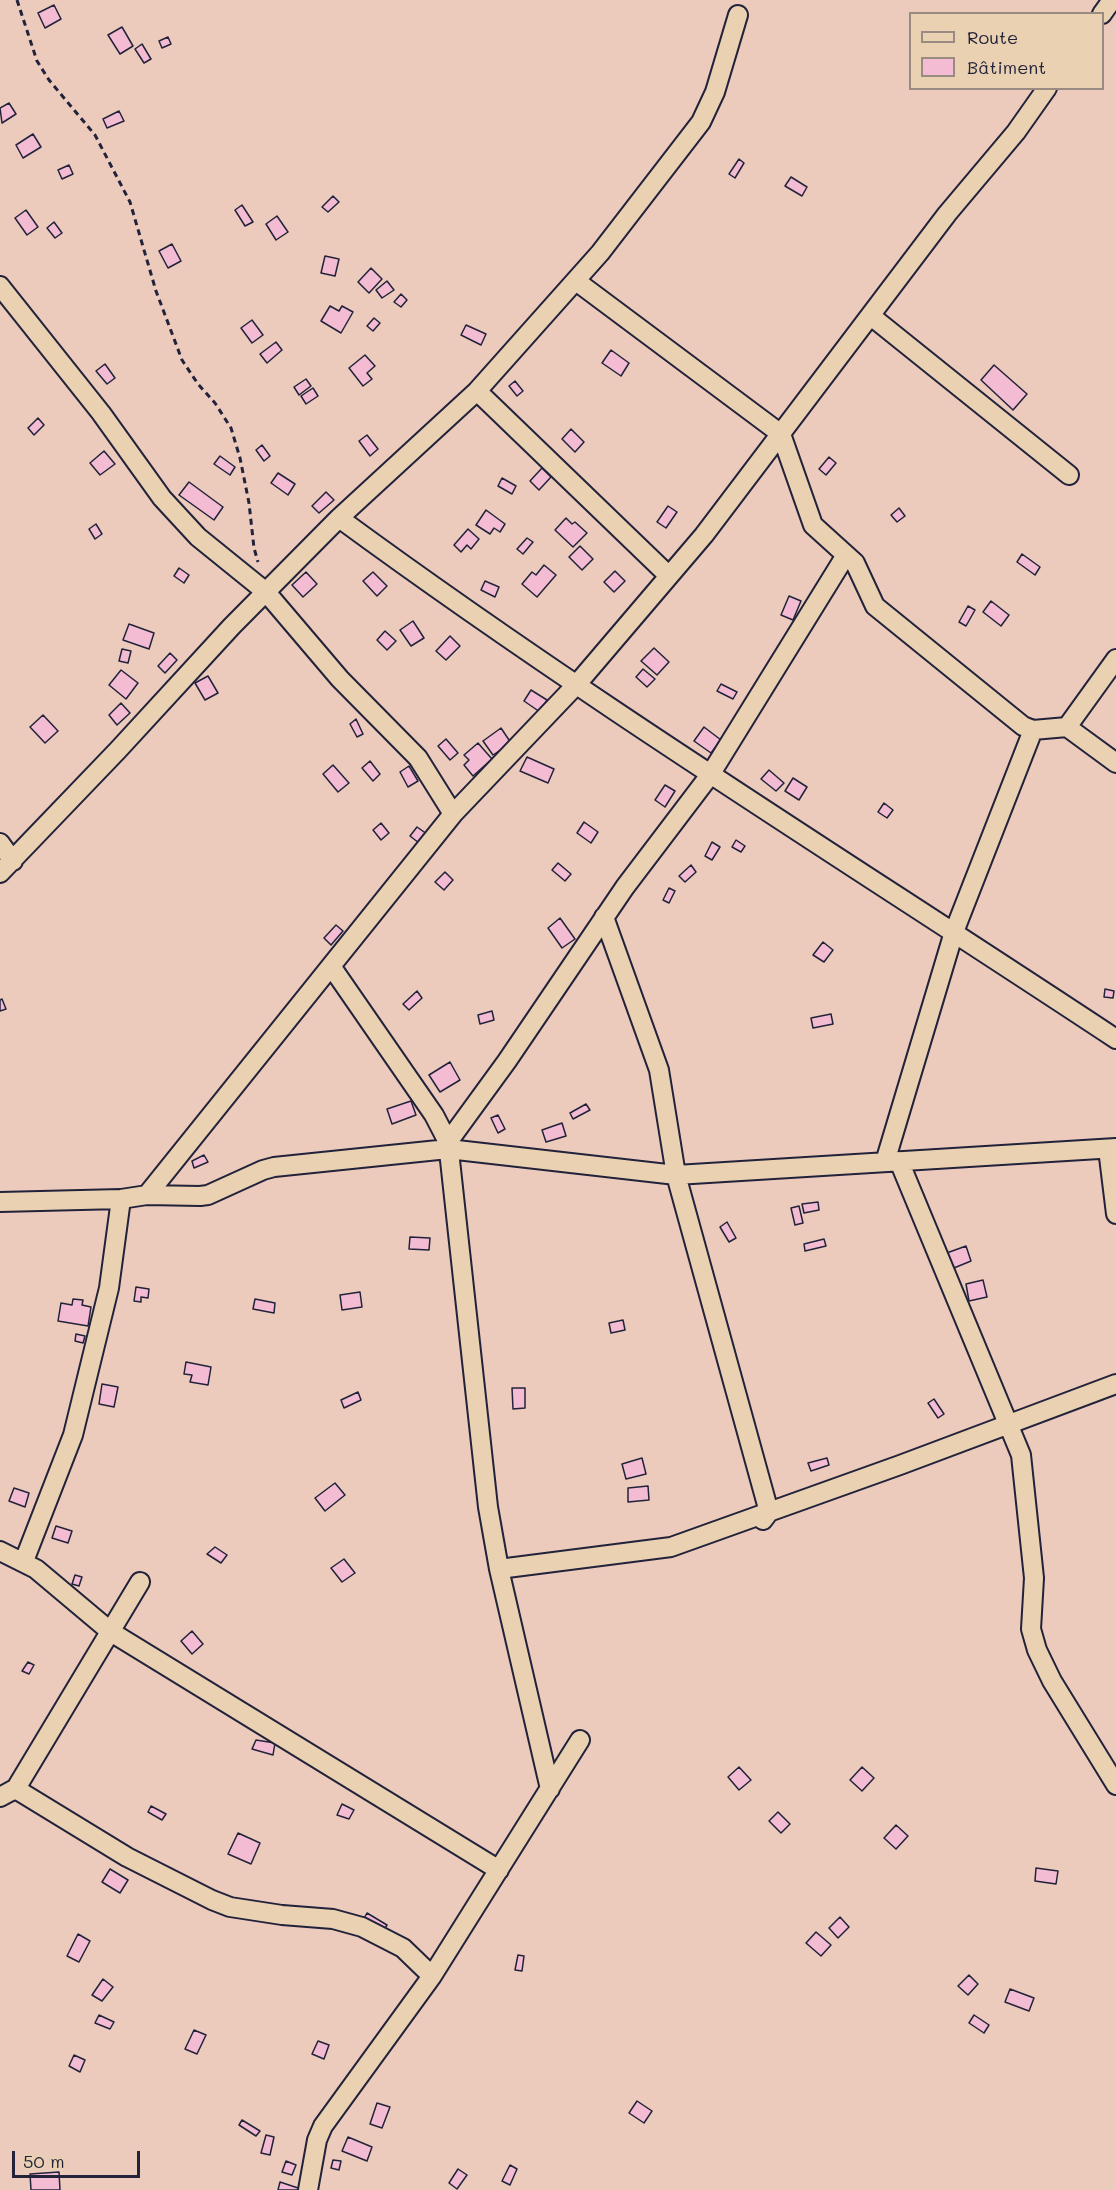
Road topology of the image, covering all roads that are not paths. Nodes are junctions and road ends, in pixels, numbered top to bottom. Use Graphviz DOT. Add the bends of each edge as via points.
graph roads {
  1 [pos="738,15"];
  2 [pos="1046,90"];
  3 [pos="576,281"];
  4 [pos="0,286"];
  5 [pos="871,316"];
  6 [pos="477,391"];
  7 [pos="781,434"];
  8 [pos="1069,474"];
  9 [pos="339,518"];
  10 [pos="846,555"];
  11 [pos="669,576"];
  12 [pos="266,592"];
  13 [pos="1116,659"];
  14 [pos="577,684"];
  15 [pos="1067,727"];
  16 [pos="1033,730"];
  17 [pos="1116,763"];
  18 [pos="710,775"];
  19 [pos="453,814"];
  20 [pos="0,843"];
  21 [pos="6,867"];
  22 [pos="604,917"];
  23 [pos="954,932"];
  24 [pos="331,966"];
  25 [pos="1116,1039"];
  26 [pos="448,1146"];
  27 [pos="1112,1148"];
  28 [pos="892,1161"];
  29 [pos="676,1175"];
  30 [pos="147,1195"];
  31 [pos="122,1199"];
  32 [pos="0,1202"];
  33 [pos="1116,1214"];
  34 [pos="1116,1384"];
  35 [pos="1009,1423"];
  36 [pos="765,1518"];
  37 [pos="0,1551"];
  38 [pos="24,1562"];
  39 [pos="499,1569"];
  40 [pos="140,1582"];
  41 [pos="111,1632"];
  42 [pos="580,1740"];
  43 [pos="1116,1785"];
  44 [pos="550,1789"];
  45 [pos="8,1793"];
  46 [pos="499,1870"];
  47 [pos="432,1977"];
  48 [pos="308,2190"];
  1 -- 3 [label="street" via="715,92 701,122"];
  2 -- 5 [label="street"];
  3 -- 6 [label="street"];
  3 -- 7 [label="street"];
  4 -- 12 [label="street" via="101,413 162,498 198,537"];
  5 -- 7 [label="street"];
  5 -- 8 [label="street"];
  6 -- 9 [label="street"];
  6 -- 11 [label="street"];
  7 -- 10 [label="street" via="813,525"];
  7 -- 11 [label="street"];
  9 -- 12 [label="street"];
  9 -- 14 [label="street"];
  10 -- 16 [label="street" via="855,563 875,606 1023,726"];
  10 -- 18 [label="street"];
  11 -- 14 [label="street"];
  12 -- 19 [label="street" via="340,680 418,758"];
  12 -- 21 [label="street"];
  13 -- 15 [label="street"];
  14 -- 18 [label="street"];
  14 -- 19 [label="street"];
  15 -- 16 [label="street"];
  15 -- 17 [label="street"];
  16 -- 23 [label="street"];
  18 -- 22 [label="street"];
  18 -- 23 [label="street"];
  19 -- 24 [label="street"];
  20 -- 21 [label="street"];
  22 -- 26 [label="street"];
  22 -- 29 [label="street" via="658,1070"];
  23 -- 25 [label="street"];
  23 -- 28 [label="street"];
  24 -- 26 [label="street" via="434,1115"];
  24 -- 30 [label="street"];
  26 -- 29 [label="street"];
  26 -- 30 [label="street" via="274,1167 208,1195"];
  26 -- 39 [label="street" via="488,1507"];
  27 -- 28 [label="street"];
  27 -- 33 [label="street"];
  28 -- 29 [label="street"];
  28 -- 35 [label="street"];
  29 -- 36 [label="street"];
  30 -- 31 [label="street"];
  31 -- 32 [label="street"];
  31 -- 38 [label="street" via="109,1288 73,1435"];
  34 -- 35 [label="street"];
  35 -- 36 [label="street"];
  35 -- 43 [label="street" via="1021,1455 1034,1578 1031,1629 1037,1650"];
  36 -- 39 [label="street" via="671,1547"];
  37 -- 38 [label="street"];
  38 -- 41 [label="street"];
  39 -- 44 [label="street"];
  40 -- 41 [label="street"];
  41 -- 45 [label="street"];
  41 -- 46 [label="street"];
  42 -- 44 [label="street"];
  44 -- 46 [label="street"];
  45 -- 47 [label="street" via="230,1907 333,1919 362,1927 402,1948"];
  46 -- 47 [label="street"];
  47 -- 48 [label="street" via="323,2126"];
}
